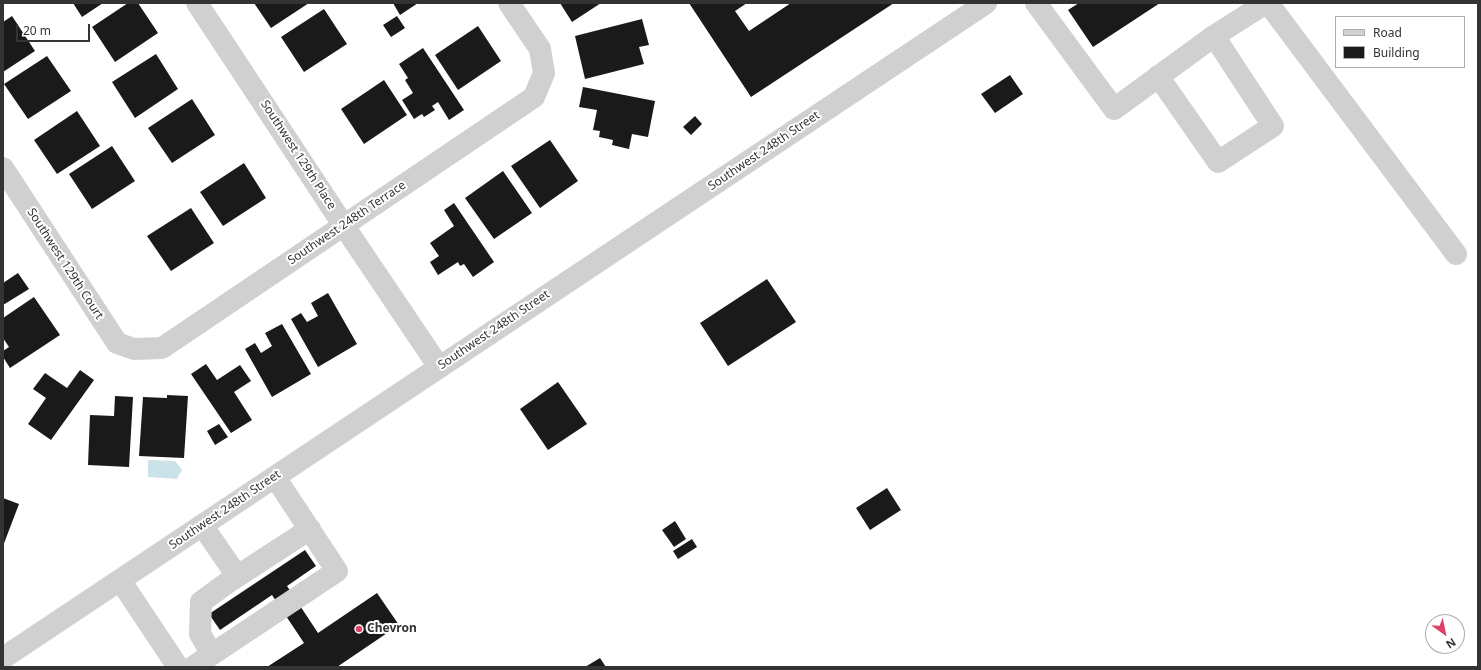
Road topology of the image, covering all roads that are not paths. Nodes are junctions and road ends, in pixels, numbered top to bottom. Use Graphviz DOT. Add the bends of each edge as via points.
graph roads {
  1 [pos="197,3"];
  2 [pos="509,3"];
  3 [pos="986,3"];
  4 [pos="1036,3"];
  5 [pos="1267,3"];
  6 [pos="1214,36"];
  7 [pos="1158,76"];
  8 [pos="3,168"];
  9 [pos="344,226"];
  10 [pos="1456,254"];
  11 [pos="134,349"];
  12 [pos="439,367"];
  13 [pos="275,476"];
  14 [pos="202,525"];
  15 [pos="310,529"];
  16 [pos="237,576"];
  17 [pos="120,580"];
  18 [pos="212,654"];
  19 [pos="3,658"];
  20 [pos="178,667"];
  21 [pos="193,667"];
  1 -- 9 [label="street, Southwest 129th Place"];
  2 -- 9 [label="street, Southwest 248th Terrace" via="540,50 544,73 534,96"];
  3 -- 12 [label="street, Southwest 248th Street"];
  4 -- 7 [label="street" via="1114,109"];
  5 -- 6 [label="street"];
  5 -- 10 [label="street"];
  6 -- 7 [label="street"];
  6 -- 7 [label="street" via="1273,126 1218,162"];
  8 -- 11 [label="street, Southwest 129th Court" via="116,343"];
  9 -- 11 [label="street, Southwest 248th Terrace" via="162,348"];
  9 -- 12 [label="street, Southwest 129th Place"];
  12 -- 13 [label="street, Southwest 248th Street"];
  13 -- 14 [label="street, Southwest 248th Street"];
  13 -- 15 [label="street"];
  14 -- 16 [label="street"];
  14 -- 17 [label="street, Southwest 248th Street"];
  15 -- 16 [label="street"];
  15 -- 18 [label="street" via="337,571"];
  16 -- 18 [label="street" via="201,602 200,634"];
  17 -- 19 [label="street, Southwest 248th Street"];
  17 -- 20 [label="street"];
  18 -- 21 [label="street"];
}
